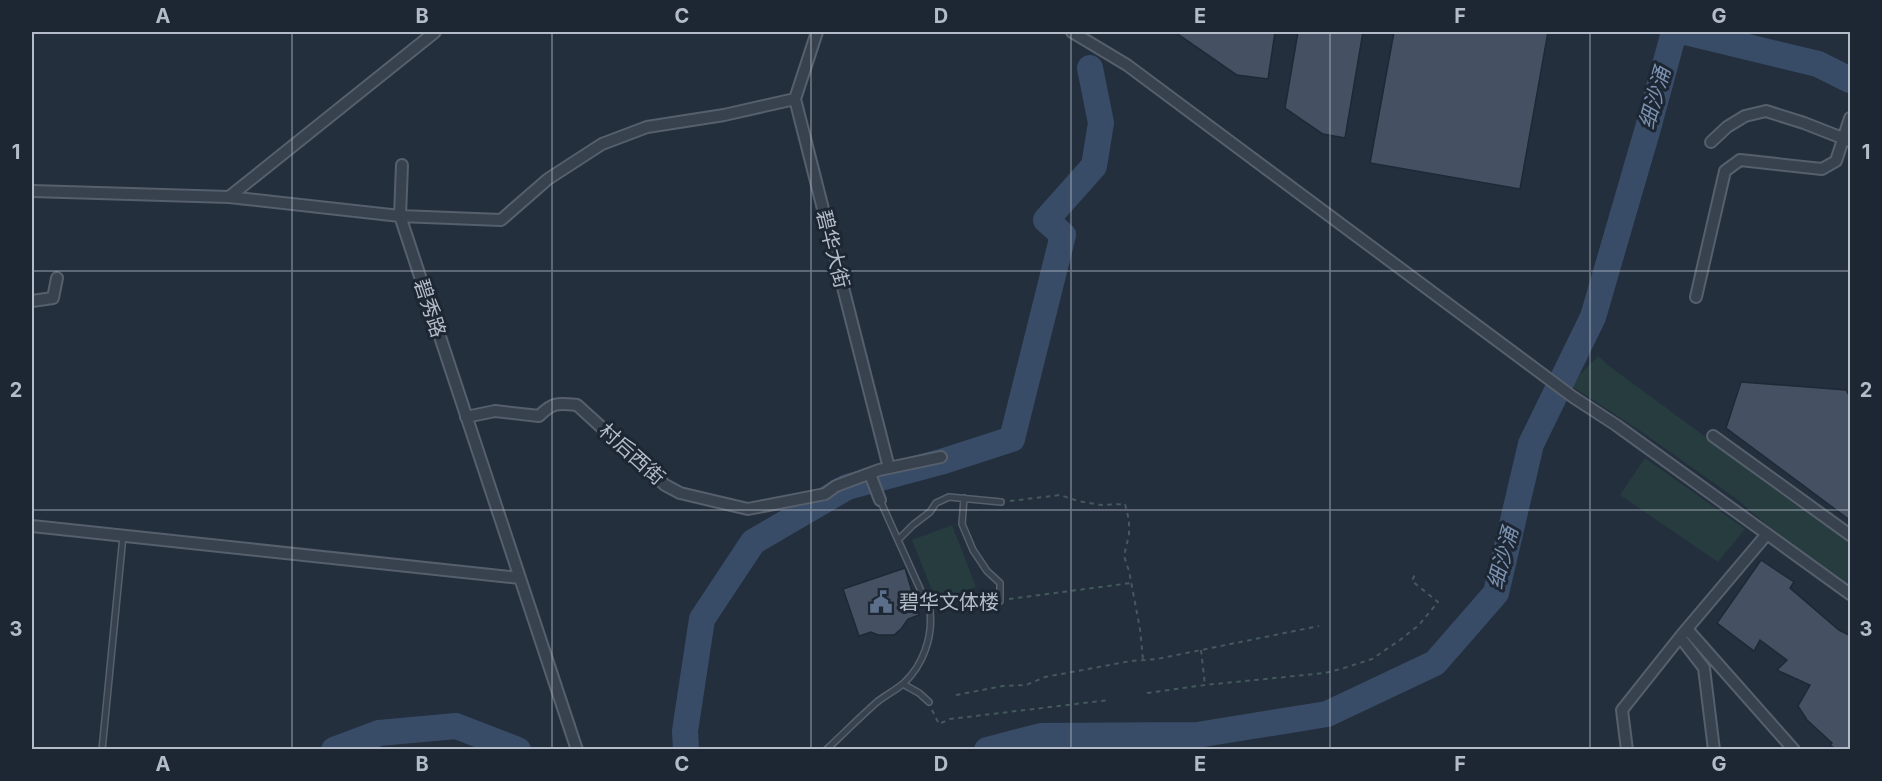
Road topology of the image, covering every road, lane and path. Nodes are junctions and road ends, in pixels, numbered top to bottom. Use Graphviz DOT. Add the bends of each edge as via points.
graph roads {
  1 [pos="435,32"];
  2 [pos="818,32"];
  3 [pos="1072,32"];
  4 [pos="795,99"];
  5 [pos="1849,121"];
  6 [pos="1848,140"];
  7 [pos="1711,142"];
  8 [pos="402,165"];
  9 [pos="32,191"];
  10 [pos="229,197"];
  11 [pos="400,216"];
  12 [pos="57,278"];
  13 [pos="1696,297"];
  14 [pos="32,301"];
  15 [pos="466,417"];
  16 [pos="1713,436"];
  17 [pos="941,457"];
  18 [pos="889,468"];
  19 [pos="870,475"];
  20 [pos="964,498"];
  21 [pos="880,500"];
  22 [pos="1001,502"];
  23 [pos="32,526"];
  24 [pos="1767,534"];
  25 [pos="123,535"];
  26 [pos="1851,535"];
  27 [pos="898,540"];
  28 [pos="1415,574"];
  29 [pos="520,578"];
  30 [pos="1131,582"];
  31 [pos="1851,594"];
  32 [pos="1000,601"];
  33 [pos="1318,626"];
  34 [pos="1683,633"];
  35 [pos="1200,650"];
  36 [pos="1143,660"];
  37 [pos="903,684"];
  38 [pos="1205,685"];
  39 [pos="1147,693"];
  40 [pos="956,695"];
  41 [pos="1109,700"];
  42 [pos="928,702"];
  43 [pos="935,715"];
  44 [pos="102,750"];
  45 [pos="577,750"];
  46 [pos="826,750"];
  47 [pos="1627,750"];
  48 [pos="1714,750"];
  49 [pos="1794,750"];
  1 -- 10 [label="street"];
  2 -- 4 [label="street"];
  3 -- 24 [label="street" via="1127,65 1573,397"];
  4 -- 11 [label="street" via="647,127 602,144 548,179 501,220"];
  4 -- 18 [label="street, 碧华大街"];
  5 -- 6 [label="street"];
  6 -- 7 [label="street" via="1766,111 1745,116"];
  6 -- 13 [label="street" via="1836,161 1822,169 1740,159 1725,171"];
  8 -- 11 [label="street"];
  9 -- 10 [label="street"];
  10 -- 11 [label="street"];
  11 -- 15 [label="street, 碧秀路"];
  12 -- 14 [label="street" via="53,298"];
  15 -- 19 [label="street, 村后西街" via="495,411 539,416 550,405 578,405 665,485 680,493 748,509 825,494 836,486"];
  15 -- 29 [label="street, 碧秀路"];
  16 -- 26 [label="street"];
  17 -- 18 [label="street, 村后西街"];
  18 -- 19 [label="street, 村后西街"];
  19 -- 21 [label="street"];
  20 -- 22 [label="lane"];
  20 -- 27 [label="lane" via="949,497 936,503"];
  20 -- 32 [label="lane" via="962,524 973,550 1000,583"];
  21 -- 27 [label="lane"];
  22 -- 30 [label="path" via="1060,495 1101,505 1125,504 1129,535 1124,556"];
  23 -- 25 [label="street"];
  24 -- 31 [label="street"];
  24 -- 34 [label="street"];
  25 -- 29 [label="street"];
  25 -- 44 [label="lane"];
  27 -- 37 [label="lane" via="930,611 932,625 924,655"];
  28 -- 38 [label="path" via="1412,581 1438,602 1419,625 1372,659 1325,673"];
  29 -- 45 [label="street, 碧秀路"];
  30 -- 32 [label="path"];
  30 -- 36 [label="path"];
  33 -- 35 [label="path"];
  34 -- 47 [label="street" via="1622,710"];
  34 -- 48 [label="street" via="1704,668"];
  34 -- 49 [label="street"];
  35 -- 36 [label="path"];
  35 -- 38 [label="path"];
  36 -- 40 [label="path" via="1046,677 1026,685"];
  37 -- 42 [label="lane"];
  37 -- 46 [label="lane" via="879,700"];
  38 -- 39 [label="path"];
  41 -- 43 [label="path" via="950,719 939,724"];
}
